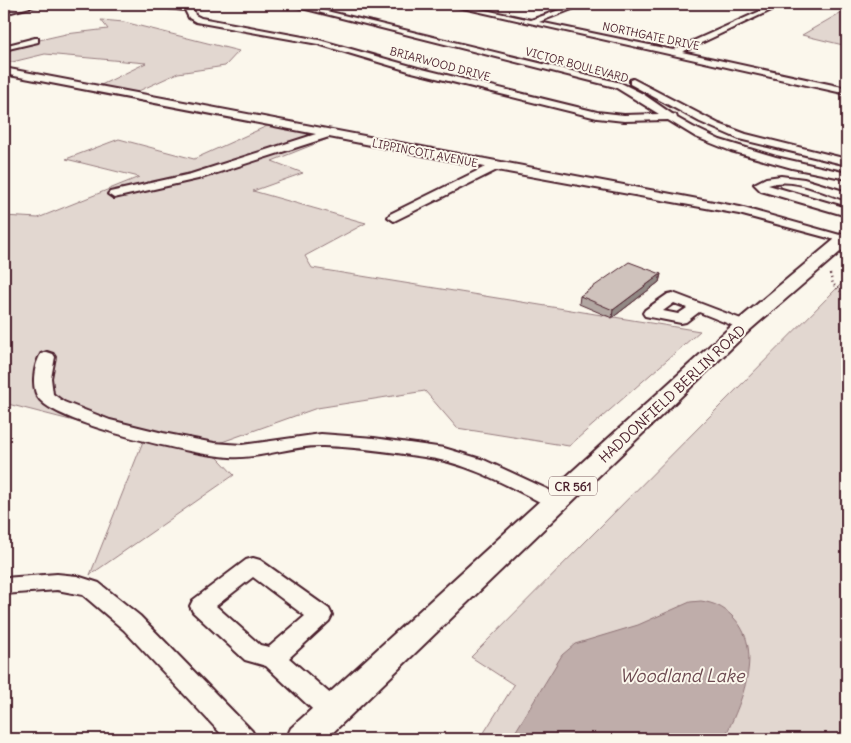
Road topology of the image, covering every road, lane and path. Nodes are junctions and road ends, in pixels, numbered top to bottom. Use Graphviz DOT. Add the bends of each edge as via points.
graph roads {
  1 [pos="37,4"];
  2 [pos="150,4"];
  3 [pos="199,4"];
  4 [pos="290,4"];
  5 [pos="314,4"];
  6 [pos="449,4"];
  7 [pos="582,4"];
  8 [pos="782,4"];
  9 [pos="187,8"];
  10 [pos="4,12"];
  11 [pos="531,22"];
  12 [pos="35,40"];
  13 [pos="4,48"];
  14 [pos="674,53"];
  15 [pos="4,71"];
  16 [pos="847,91"];
  17 [pos="695,115"];
  18 [pos="668,118"];
  19 [pos="328,134"];
  20 [pos="847,162"];
  21 [pos="496,166"];
  22 [pos="847,176"];
  23 [pos="114,194"];
  24 [pos="847,196"];
  25 [pos="847,212"];
  26 [pos="394,217"];
  27 [pos="846,239"];
  28 [pos="830,274"];
  29 [pos="847,298"];
  30 [pos="697,307"];
  31 [pos="744,325"];
  32 [pos="47,357"];
  33 [pos="557,502"];
  34 [pos="4,586"];
  35 [pos="273,658"];
  36 [pos="333,712"];
  37 [pos="243,739"];
  38 [pos="303,739"];
  1 -- 10 [label="street"];
  2 -- 9 [label="street"];
  3 -- 9 [label="street"];
  4 -- 18 [label="street, VICTOR BOULEVARD" via="618,86 644,98"];
  5 -- 17 [label="street, VICTOR BOULEVARD" via="623,78 656,92"];
  6 -- 11 [label="street, NORTHGATE DRIVE"];
  7 -- 11 [label="street"];
  8 -- 14 [label="street"];
  9 -- 18 [label="street, BRIARWOOD DRIVE" via="200,20 332,46 597,115"];
  11 -- 14 [label="street, NORTHGATE DRIVE"];
  12 -- 13 [label="street"];
  14 -- 16 [label="street, NORTHGATE DRIVE"];
  15 -- 19 [label="street, LIPPINCOTT AVENUE"];
  17 -- 18 [label="street, BRIARWOOD DRIVE"];
  17 -- 20 [label="street, VICTOR BOULEVARD" via="741,136"];
  18 -- 22 [label="street, VICTOR BOULEVARD" via="737,149"];
  19 -- 21 [label="street, LIPPINCOTT AVENUE"];
  19 -- 23 [label="street" via="194,177"];
  21 -- 26 [label="street"];
  21 -- 27 [label="street, LIPPINCOTT AVENUE" via="740,211"];
  24 -- 25 [label="street" via="795,180 771,180 760,184 765,189"];
  27 -- 31 [label="main road, HADDONFIELD BERLIN ROAD / CR 561"];
  28 -- 29 [label="path" via="833,284"];
  30 -- 31 [label="street"];
  31 -- 33 [label="main road, HADDONFIELD BERLIN ROAD / CR 561"];
  32 -- 33 [label="street" via="42,382 46,397 52,403 69,412 130,431 211,450 245,451 318,440 429,451 478,465"];
  33 -- 36 [label="main road, HADDONFIELD BERLIN ROAD / CR 561"];
  34 -- 37 [label="lane" via="57,582 91,588 132,623"];
  35 -- 35 [label="street" via="321,615 253,566 201,606 253,653"];
  35 -- 36 [label="street"];
  36 -- 38 [label="main road, HADDONFIELD BERLIN ROAD / CR 561"];
}
